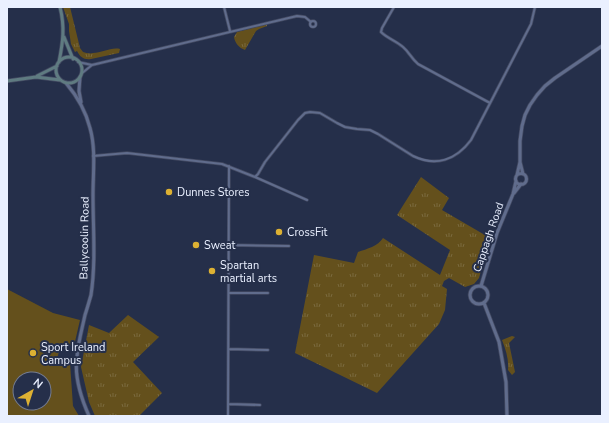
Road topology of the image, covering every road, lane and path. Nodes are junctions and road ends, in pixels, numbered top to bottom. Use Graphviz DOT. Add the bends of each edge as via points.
graph roads {
  1 [pos="60,7"];
  2 [pos="224,7"];
  3 [pos="394,7"];
  4 [pos="535,7"];
  5 [pos="311,22"];
  6 [pos="230,31"];
  7 [pos="64,35"];
  8 [pos="602,46"];
  9 [pos="74,59"];
  10 [pos="60,62"];
  11 [pos="78,62"];
  12 [pos="92,65"];
  13 [pos="57,66"];
  14 [pos="80,75"];
  15 [pos="36,77"];
  16 [pos="60,80"];
  17 [pos="7,81"];
  18 [pos="66,83"];
  19 [pos="490,103"];
  20 [pos="82,106"];
  21 [pos="93,156"];
  22 [pos="520,162"];
  23 [pos="229,166"];
  24 [pos="517,174"];
  25 [pos="523,174"];
  26 [pos="255,177"];
  27 [pos="516,181"];
  28 [pos="521,184"];
  29 [pos="513,194"];
  30 [pos="307,200"];
  31 [pos="229,245"];
  32 [pos="289,246"];
  33 [pos="481,286"];
  34 [pos="229,293"];
  35 [pos="268,293"];
  36 [pos="484,303"];
  37 [pos="229,349"];
  38 [pos="268,350"];
  39 [pos="228,404"];
  40 [pos="260,405"];
  41 [pos="88,416"];
  42 [pos="228,416"];
  43 [pos="507,416"];
  1 -- 7 [label="main road"];
  2 -- 6 [label="street"];
  3 -- 19 [label="street" via="382,28 383,34 405,49 418,64"];
  4 -- 19 [label="street" via="531,24"];
  5 -- 6 [label="street" via="297,16"];
  6 -- 12 [label="street"];
  7 -- 9 [label="main road"];
  7 -- 10 [label="main road"];
  8 -- 22 [label="street, Cappagh Road" via="555,78 537,95 522,126"];
  9 -- 10 [label="main road" via="66,58"];
  9 -- 11 [label="main road"];
  10 -- 13 [label="main road"];
  11 -- 12 [label="street"];
  11 -- 14 [label="main road" via="81,67"];
  12 -- 14 [label="street"];
  13 -- 15 [label="main road"];
  13 -- 16 [label="main road" via="56,73"];
  14 -- 18 [label="main road" via="76,81"];
  14 -- 20 [label="street, Ballycoolin Road" via="79,91"];
  15 -- 16 [label="main road"];
  15 -- 17 [label="main road"];
  16 -- 18 [label="main road"];
  18 -- 20 [label="street, Ballycoolin Road"];
  19 -- 26 [label="street" via="471,140 462,150 447,159 433,161 418,159 370,130 345,127 320,113 305,113"];
  20 -- 21 [label="street, Ballycoolin Road" via="91,130"];
  21 -- 23 [label="street" via="127,153"];
  21 -- 41 [label="street, Ballycoolin Road" via="94,270 76,358 79,389"];
  22 -- 24 [label="street, Cappagh Road"];
  22 -- 25 [label="street, Cappagh Road"];
  23 -- 26 [label="street"];
  23 -- 31 [label="street"];
  24 -- 25 [label="street"];
  24 -- 27 [label="street, Cappagh Road"];
  25 -- 28 [label="street, Cappagh Road" via="526,179"];
  26 -- 30 [label="street"];
  27 -- 28 [label="street"];
  27 -- 29 [label="street, Cappagh Road"];
  28 -- 29 [label="street, Cappagh Road"];
  29 -- 33 [label="street, Cappagh Road"];
  31 -- 32 [label="street"];
  31 -- 34 [label="street"];
  33 -- 36 [label="street, Cappagh Road" via="488,292 488,299"];
  33 -- 36 [label="street, Cappagh Road" via="476,286 472,290 470,298 477,305"];
  34 -- 35 [label="street"];
  34 -- 37 [label="street"];
  36 -- 43 [label="street, Cappagh Road" via="499,342 506,382"];
  37 -- 38 [label="street"];
  37 -- 39 [label="street"];
  39 -- 40 [label="street"];
  39 -- 42 [label="street"];
}
